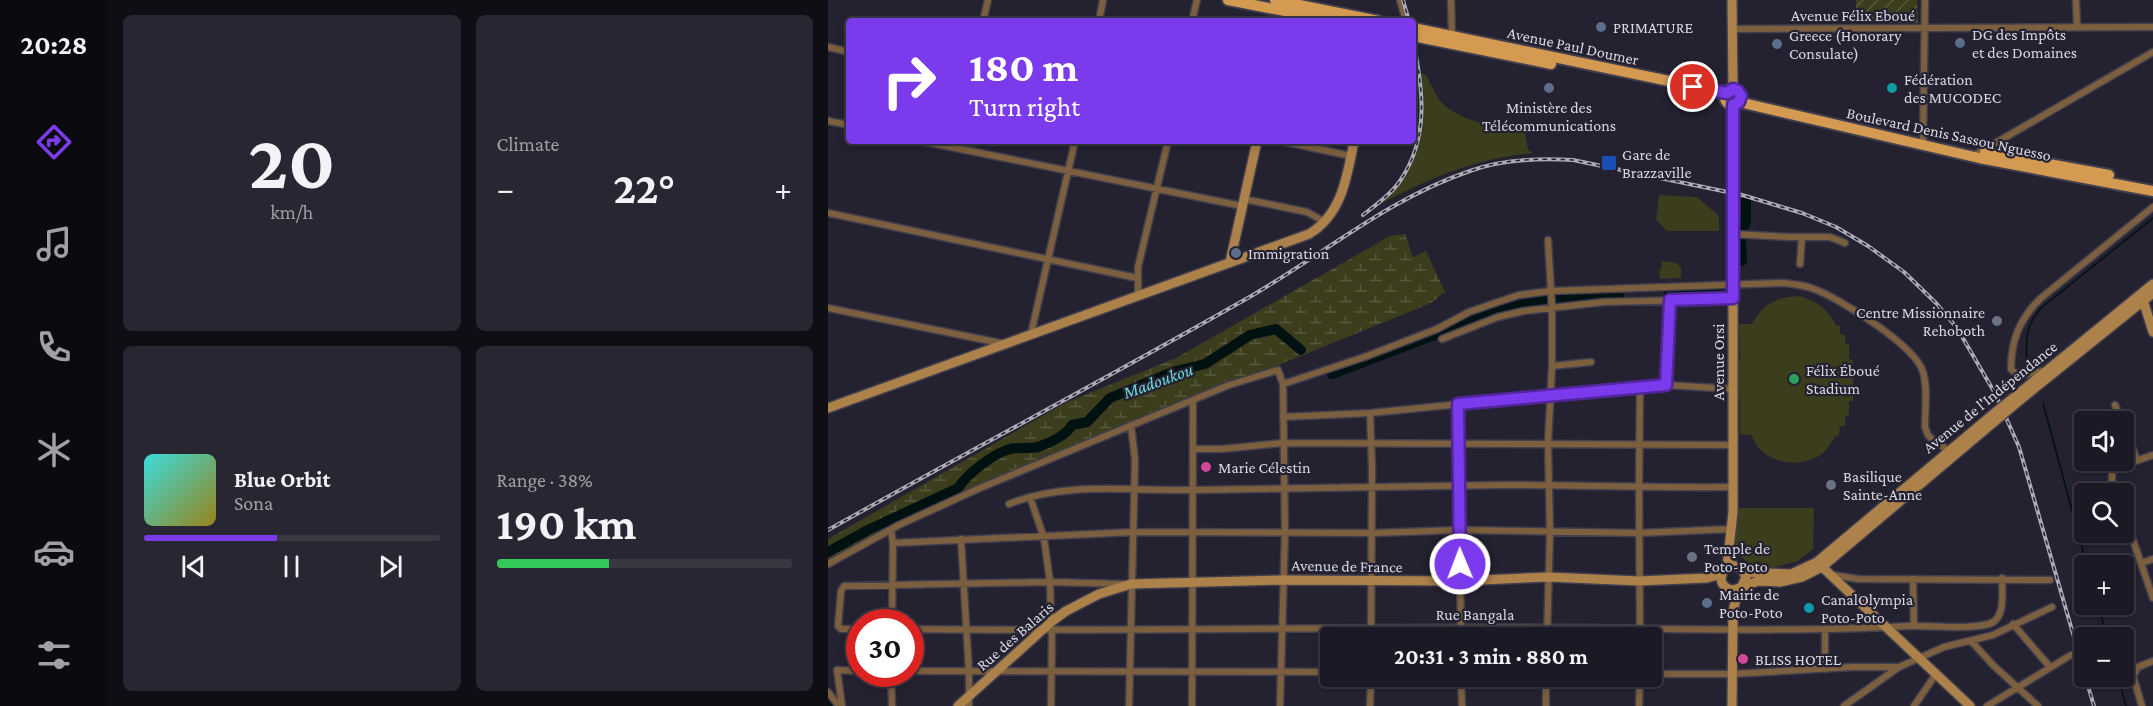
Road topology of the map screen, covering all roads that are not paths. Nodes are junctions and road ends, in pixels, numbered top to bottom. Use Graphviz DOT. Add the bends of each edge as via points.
graph roads {
  1 [pos="988,0"];
  2 [pos="1103,0"];
  3 [pos="1197,0"];
  4 [pos="1228,0"];
  5 [pos="1275,0"];
  6 [pos="1400,0"];
  7 [pos="1451,0"];
  8 [pos="1732,0"];
  9 [pos="1925,0"];
  10 [pos="2076,0"];
  11 [pos="1256,3"];
  12 [pos="1286,9"];
  13 [pos="984,18"];
  14 [pos="1100,18"];
  15 [pos="1193,18"];
  16 [pos="1324,18"];
  17 [pos="1350,18"];
  18 [pos="1405,18"];
  19 [pos="2077,26"];
  20 [pos="2153,27"];
  21 [pos="1926,28"];
  22 [pos="1416,29"];
  23 [pos="1733,30"];
  24 [pos="1416,36"];
  25 [pos="1451,40"];
  26 [pos="828,47"];
  27 [pos="846,51"];
  28 [pos="2153,52"];
  29 [pos="1733,97"];
  30 [pos="828,121"];
  31 [pos="846,124"];
  32 [pos="2003,139"];
  33 [pos="1924,141"];
  34 [pos="1074,144"];
  35 [pos="1167,144"];
  36 [pos="1256,144"];
  37 [pos="1295,144"];
  38 [pos="1354,144"];
  39 [pos="955,145"];
  40 [pos="1977,154"];
  41 [pos="1352,156"];
  42 [pos="2000,158"];
  43 [pos="1070,170"];
  44 [pos="2153,184"];
  45 [pos="1156,188"];
  46 [pos="2153,191"];
  47 [pos="1243,203"];
  48 [pos="2153,207"];
  49 [pos="828,213"];
  50 [pos="1326,222"];
  51 [pos="1732,234"];
  52 [pos="1802,237"];
  53 [pos="1548,240"];
  54 [pos="1845,243"];
  55 [pos="1049,258"];
  56 [pos="1230,262"];
  57 [pos="1800,264"];
  58 [pos="1137,278"];
  59 [pos="1732,283"];
  60 [pos="2153,284"];
  61 [pos="1550,291"];
  62 [pos="2153,294"];
  63 [pos="1138,295"];
  64 [pos="2142,297"];
  65 [pos="1733,298"];
  66 [pos="1670,300"];
  67 [pos="828,308"];
  68 [pos="1552,308"];
  69 [pos="2153,332"];
  70 [pos="1031,334"];
  71 [pos="1442,339"];
  72 [pos="1006,344"];
  73 [pos="1591,362"];
  74 [pos="1552,366"];
  75 [pos="2047,370"];
  76 [pos="1283,384"];
  77 [pos="1666,385"];
  78 [pos="1640,386"];
  79 [pos="1733,389"];
  80 [pos="1551,395"];
  81 [pos="2019,398"];
  82 [pos="1193,400"];
  83 [pos="1458,404"];
  84 [pos="2115,405"];
  85 [pos="828,408"];
  86 [pos="2117,411"];
  87 [pos="1370,413"];
  88 [pos="1999,414"];
  89 [pos="1283,417"];
  90 [pos="1131,424"];
  91 [pos="1283,443"];
  92 [pos="1371,444"];
  93 [pos="1548,444"];
  94 [pos="1460,445"];
  95 [pos="1732,445"];
  96 [pos="1640,446"];
  97 [pos="1193,448"];
  98 [pos="1948,450"];
  99 [pos="2134,452"];
  100 [pos="2153,455"];
  101 [pos="2137,460"];
  102 [pos="2112,483"];
  103 [pos="1372,487"];
  104 [pos="1459,487"];
  105 [pos="1548,487"];
  106 [pos="1733,487"];
  107 [pos="1284,488"];
  108 [pos="1639,488"];
  109 [pos="1135,490"];
  110 [pos="1193,490"];
  111 [pos="1030,497"];
  112 [pos="1008,504"];
  113 [pos="891,530"];
  114 [pos="1459,530"];
  115 [pos="1732,530"];
  116 [pos="1134,532"];
  117 [pos="1285,532"];
  118 [pos="1373,532"];
  119 [pos="1550,532"];
  120 [pos="1639,533"];
  121 [pos="1193,534"];
  122 [pos="1044,538"];
  123 [pos="962,539"];
  124 [pos="893,543"];
  125 [pos="2134,543"];
  126 [pos="2153,559"];
  127 [pos="1822,563"];
  128 [pos="2141,563"];
  129 [pos="828,564"];
  130 [pos="1729,575"];
  131 [pos="1832,575"];
  132 [pos="1548,577"];
  133 [pos="1913,579"];
  134 [pos="2002,579"];
  135 [pos="1284,580"];
  136 [pos="2050,580"];
  137 [pos="1460,581"];
  138 [pos="1640,581"];
  139 [pos="1050,582"];
  140 [pos="1192,582"];
  141 [pos="1373,582"];
  142 [pos="963,584"];
  143 [pos="1131,584"];
  144 [pos="892,585"];
  145 [pos="1740,588"];
  146 [pos="2153,598"];
  147 [pos="2052,607"];
  148 [pos="892,609"];
  149 [pos="1734,612"];
  150 [pos="2013,624"];
  151 [pos="1052,625"];
  152 [pos="1914,626"];
  153 [pos="1372,627"];
  154 [pos="1461,627"];
  155 [pos="1547,627"];
  156 [pos="1641,627"];
  157 [pos="846,628"];
  158 [pos="1041,628"];
  159 [pos="1129,628"];
  160 [pos="1191,628"];
  161 [pos="1887,628"];
  162 [pos="924,629"];
  163 [pos="965,629"];
  164 [pos="1282,629"];
  165 [pos="1320,629"];
  166 [pos="1734,629"];
  167 [pos="1825,629"];
  168 [pos="1662,630"];
  169 [pos="1971,641"];
  170 [pos="2071,655"];
  171 [pos="1919,658"];
  172 [pos="2153,661"];
  173 [pos="1899,667"];
  174 [pos="2050,667"];
  175 [pos="1825,669"];
  176 [pos="846,670"];
  177 [pos="999,670"];
  178 [pos="1129,671"];
  179 [pos="1193,671"];
  180 [pos="1281,671"];
  181 [pos="924,672"];
  182 [pos="969,672"];
  183 [pos="1051,672"];
  184 [pos="1320,672"];
  185 [pos="1662,674"];
  186 [pos="1732,674"];
  187 [pos="1936,674"];
  188 [pos="2017,686"];
  189 [pos="891,687"];
  190 [pos="1371,687"];
  191 [pos="1461,687"];
  192 [pos="1546,687"];
  193 [pos="1640,687"];
  194 [pos="828,692"];
  195 [pos="969,695"];
  196 [pos="840,706"];
  197 [pos="892,706"];
  198 [pos="958,706"];
  199 [pos="969,706"];
  200 [pos="1051,706"];
  201 [pos="1129,706"];
  202 [pos="1192,706"];
  203 [pos="1280,706"];
  204 [pos="1370,706"];
  205 [pos="1462,706"];
  206 [pos="1546,706"];
  207 [pos="1639,706"];
  208 [pos="1732,706"];
  209 [pos="1844,706"];
  210 [pos="1914,706"];
  211 [pos="1970,706"];
  212 [pos="1987,706"];
  213 [pos="2038,706"];
  214 [pos="2142,706"];
  1 -- 13 [label="street"];
  2 -- 14 [label="street"];
  3 -- 15 [label="street"];
  4 -- 11 [label="main road"];
  5 -- 12 [label="main road"];
  6 -- 18 [label="street"];
  7 -- 25 [label="street"];
  8 -- 23 [label="main road, Avenue Orsi"];
  9 -- 21 [label="street"];
  10 -- 19 [label="street"];
  11 -- 12 [label="main road"];
  12 -- 16 [label="main road"];
  12 -- 17 [label="main road"];
  19 -- 20 [label="street, Avenue Félix Eboué"];
  19 -- 21 [label="street, Avenue Félix Eboué"];
  21 -- 23 [label="street, Avenue Félix Eboué"];
  21 -- 33 [label="street"];
  22 -- 25 [label="main road, Avenue Paul Doumer"];
  23 -- 29 [label="main road, Avenue Orsi"];
  24 -- 25 [label="main road, Avenue Paul Doumer"];
  25 -- 29 [label="main road, Avenue Paul Doumer"];
  26 -- 27 [label="street"];
  28 -- 32 [label="street"];
  29 -- 33 [label="main road, Boulevard Denis Sassou Nguesso"];
  29 -- 51 [label="main road, Avenue Orsi"];
  30 -- 31 [label="street"];
  32 -- 40 [label="street"];
  32 -- 42 [label="street"];
  33 -- 40 [label="main road, Boulevard Denis Sassou Nguesso"];
  34 -- 43 [label="street"];
  35 -- 45 [label="street"];
  36 -- 47 [label="main road"];
  37 -- 41 [label="street"];
  38 -- 41 [label="main road"];
  39 -- 43 [label="street"];
  40 -- 42 [label="main road, Boulevard Denis Sassou Nguesso"];
  41 -- 50 [label="main road" via="1343,190"];
  42 -- 44 [label="main road, Boulevard Denis Sassou Nguesso"];
  42 -- 46 [label="main road, Boulevard Denis Sassou Nguesso"];
  43 -- 45 [label="street"];
  43 -- 55 [label="street"];
  45 -- 47 [label="street"];
  45 -- 58 [label="street"];
  47 -- 50 [label="street" via="1307,212"];
  47 -- 56 [label="main road"];
  48 -- 75 [label="street" via="2041,298 2022,320 2016,332 2013,374 2022,376"];
  49 -- 55 [label="street"];
  50 -- 56 [label="main road" via="1298,240"];
  51 -- 52 [label="street"];
  51 -- 59 [label="main road, Avenue Orsi"];
  52 -- 54 [label="street" via="1830,237"];
  52 -- 57 [label="street"];
  53 -- 61 [label="street"];
  55 -- 58 [label="street"];
  55 -- 70 [label="street"];
  56 -- 63 [label="main road"];
  58 -- 63 [label="street"];
  59 -- 61 [label="street"];
  59 -- 65 [label="main road, Avenue Orsi"];
  59 -- 98 [label="street" via="1783,283 1813,288 1854,309 1897,342 1923,371 1928,435"];
  60 -- 64 [label="main road, Avenue de l'Indépendance"];
  61 -- 68 [label="street"];
  61 -- 76 [label="street" via="1519,295 1469,312 1367,356"];
  62 -- 64 [label="main road, Avenue de l'Indépendance"];
  63 -- 70 [label="main road"];
  64 -- 69 [label="main road"];
  64 -- 75 [label="main road, Avenue de l'Indépendance"];
  64 -- 81 [label="main road, Avenue de l'Indépendance"];
  65 -- 66 [label="street"];
  65 -- 79 [label="main road, Avenue Orsi"];
  66 -- 68 [label="street"];
  66 -- 77 [label="street"];
  67 -- 72 [label="street"];
  68 -- 71 [label="street" via="1498,317"];
  68 -- 74 [label="street"];
  70 -- 72 [label="main road"];
  72 -- 85 [label="main road"];
  73 -- 74 [label="street"];
  74 -- 80 [label="street"];
  75 -- 81 [label="main road, Avenue de l'Indépendance"];
  76 -- 82 [label="street" via="1278,370"];
  76 -- 89 [label="street"];
  77 -- 78 [label="street"];
  77 -- 79 [label="street"];
  78 -- 80 [label="street"];
  78 -- 96 [label="street"];
  79 -- 95 [label="main road, Avenue Orsi"];
  80 -- 83 [label="street"];
  80 -- 93 [label="street"];
  81 -- 88 [label="main road, Avenue de l'Indépendance, bridge"];
  82 -- 90 [label="street"];
  82 -- 97 [label="street"];
  83 -- 87 [label="street"];
  83 -- 94 [label="street"];
  84 -- 86 [label="street"];
  87 -- 89 [label="street"];
  87 -- 92 [label="street"];
  88 -- 98 [label="main road, Avenue de l'Indépendance"];
  88 -- 127 [label="main road, Avenue de l'Indépendance"];
  89 -- 91 [label="street"];
  90 -- 109 [label="street"];
  90 -- 113 [label="street"];
  91 -- 92 [label="street"];
  91 -- 97 [label="street"];
  91 -- 107 [label="street"];
  92 -- 94 [label="street"];
  92 -- 103 [label="street"];
  93 -- 94 [label="street"];
  93 -- 96 [label="street"];
  93 -- 105 [label="street"];
  94 -- 104 [label="street"];
  95 -- 96 [label="street"];
  95 -- 106 [label="main road, Avenue Orsi"];
  96 -- 108 [label="street"];
  97 -- 110 [label="street"];
  98 -- 127 [label="main road, Avenue de l'Indépendance"];
  99 -- 101 [label="street"];
  100 -- 101 [label="street"];
  101 -- 102 [label="street" via="2112,472"];
  103 -- 104 [label="street"];
  103 -- 107 [label="street"];
  103 -- 118 [label="street"];
  104 -- 105 [label="street"];
  104 -- 114 [label="street"];
  105 -- 108 [label="street"];
  105 -- 119 [label="street"];
  106 -- 108 [label="street"];
  106 -- 115 [label="main road, Avenue Orsi"];
  107 -- 110 [label="street"];
  107 -- 117 [label="street"];
  108 -- 120 [label="street"];
  109 -- 110 [label="street"];
  109 -- 111 [label="street"];
  109 -- 116 [label="street"];
  110 -- 121 [label="street"];
  111 -- 112 [label="street"];
  111 -- 122 [label="street"];
  113 -- 124 [label="street"];
  113 -- 129 [label="street"];
  114 -- 118 [label="street"];
  114 -- 119 [label="street"];
  114 -- 137 [label="street"];
  115 -- 120 [label="street"];
  115 -- 130 [label="main road, Avenue Orsi"];
  116 -- 121 [label="street"];
  116 -- 122 [label="street"];
  116 -- 143 [label="street"];
  117 -- 118 [label="street"];
  117 -- 121 [label="street"];
  117 -- 135 [label="street"];
  118 -- 141 [label="street"];
  119 -- 120 [label="street"];
  119 -- 132 [label="street"];
  120 -- 138 [label="street"];
  121 -- 140 [label="street"];
  122 -- 123 [label="street"];
  122 -- 139 [label="street"];
  123 -- 124 [label="street"];
  123 -- 142 [label="street"];
  124 -- 144 [label="street"];
  125 -- 128 [label="street"];
  126 -- 128 [label="street"];
  127 -- 130 [label="main road, Avenue de l'Indépendance" via="1791,574"];
  127 -- 131 [label="main road"];
  127 -- 145 [label="main road, Avenue de l'Indépendance" via="1812,573 1793,580 1758,581"];
  128 -- 146 [label="street"];
  130 -- 138 [label="main road, Avenue de France"];
  130 -- 145 [label="main road" via="1745,582"];
  130 -- 145 [label="main road, Avenue de l'Indépendance" via="1729,590"];
  130 -- 149 [label="main road"];
  131 -- 133 [label="street"];
  131 -- 161 [label="main road"];
  132 -- 137 [label="main road, Avenue de France"];
  132 -- 138 [label="main road, Avenue de France"];
  132 -- 155 [label="street"];
  133 -- 134 [label="street"];
  133 -- 152 [label="street"];
  134 -- 136 [label="street"];
  134 -- 152 [label="street, Rue Bangala" via="2001,611 1994,622"];
  135 -- 140 [label="main road, Avenue de France"];
  135 -- 141 [label="main road, Avenue de France"];
  135 -- 164 [label="street"];
  137 -- 141 [label="main road, Avenue de France"];
  137 -- 154 [label="street"];
  138 -- 156 [label="street"];
  139 -- 142 [label="street"];
  139 -- 143 [label="street"];
  139 -- 151 [label="street"];
  140 -- 143 [label="main road, Avenue de France"];
  140 -- 160 [label="street"];
  141 -- 153 [label="street"];
  142 -- 144 [label="street"];
  142 -- 163 [label="street"];
  143 -- 151 [label="main road, Rue des Balaris" via="1065,611"];
  143 -- 159 [label="street"];
  144 -- 148 [label="street"];
  144 -- 157 [label="street" via="844,586 839,628"];
  145 -- 149 [label="main road"];
  147 -- 150 [label="street"];
  149 -- 166 [label="main road"];
  150 -- 169 [label="street"];
  150 -- 174 [label="street"];
  151 -- 158 [label="main road, Rue des Balaris"];
  151 -- 159 [label="street, Rue Bangala" via="1088,630"];
  151 -- 183 [label="street"];
  152 -- 161 [label="street, Rue Bangala"];
  158 -- 163 [label="street"];
  158 -- 177 [label="main road, Rue des Balaris"];
  159 -- 160 [label="street, Rue Bangala"];
  159 -- 178 [label="street"];
  160 -- 164 [label="street, Rue Bangala"];
  160 -- 179 [label="street"];
  161 -- 167 [label="street, Rue Bangala"];
  161 -- 171 [label="main road"];
  162 -- 163 [label="street"];
  163 -- 182 [label="street"];
  164 -- 165 [label="street, Rue Bangala"];
  164 -- 180 [label="street"];
  166 -- 167 [label="street, Rue Bangala"];
  166 -- 168 [label="street, Rue Bangala"];
  166 -- 186 [label="main road"];
  167 -- 175 [label="street"];
  169 -- 171 [label="street"];
  169 -- 188 [label="street"];
  170 -- 174 [label="street"];
  171 -- 173 [label="street"];
  171 -- 187 [label="main road"];
  172 -- 214 [label="street" via="2138,667 2133,676"];
  173 -- 175 [label="street"];
  173 -- 209 [label="street"];
  174 -- 188 [label="street"];
  175 -- 186 [label="street"];
  176 -- 196 [label="street" via="837,670"];
  177 -- 182 [label="street"];
  177 -- 183 [label="street"];
  177 -- 195 [label="main road, Rue des Balaris"];
  178 -- 179 [label="street"];
  178 -- 183 [label="street"];
  178 -- 201 [label="street"];
  179 -- 180 [label="street"];
  179 -- 202 [label="street"];
  180 -- 184 [label="street"];
  180 -- 203 [label="street"];
  181 -- 182 [label="street"];
  182 -- 195 [label="street"];
  183 -- 200 [label="street"];
  185 -- 186 [label="street"];
  186 -- 208 [label="main road"];
  187 -- 210 [label="street"];
  187 -- 211 [label="main road"];
  188 -- 212 [label="street"];
  188 -- 213 [label="street"];
  189 -- 197 [label="street"];
  190 -- 204 [label="street"];
  191 -- 205 [label="street"];
  192 -- 206 [label="street"];
  193 -- 207 [label="street"];
  194 -- 196 [label="street"];
  195 -- 198 [label="main road, Rue des Balaris"];
  195 -- 199 [label="street"];
}
